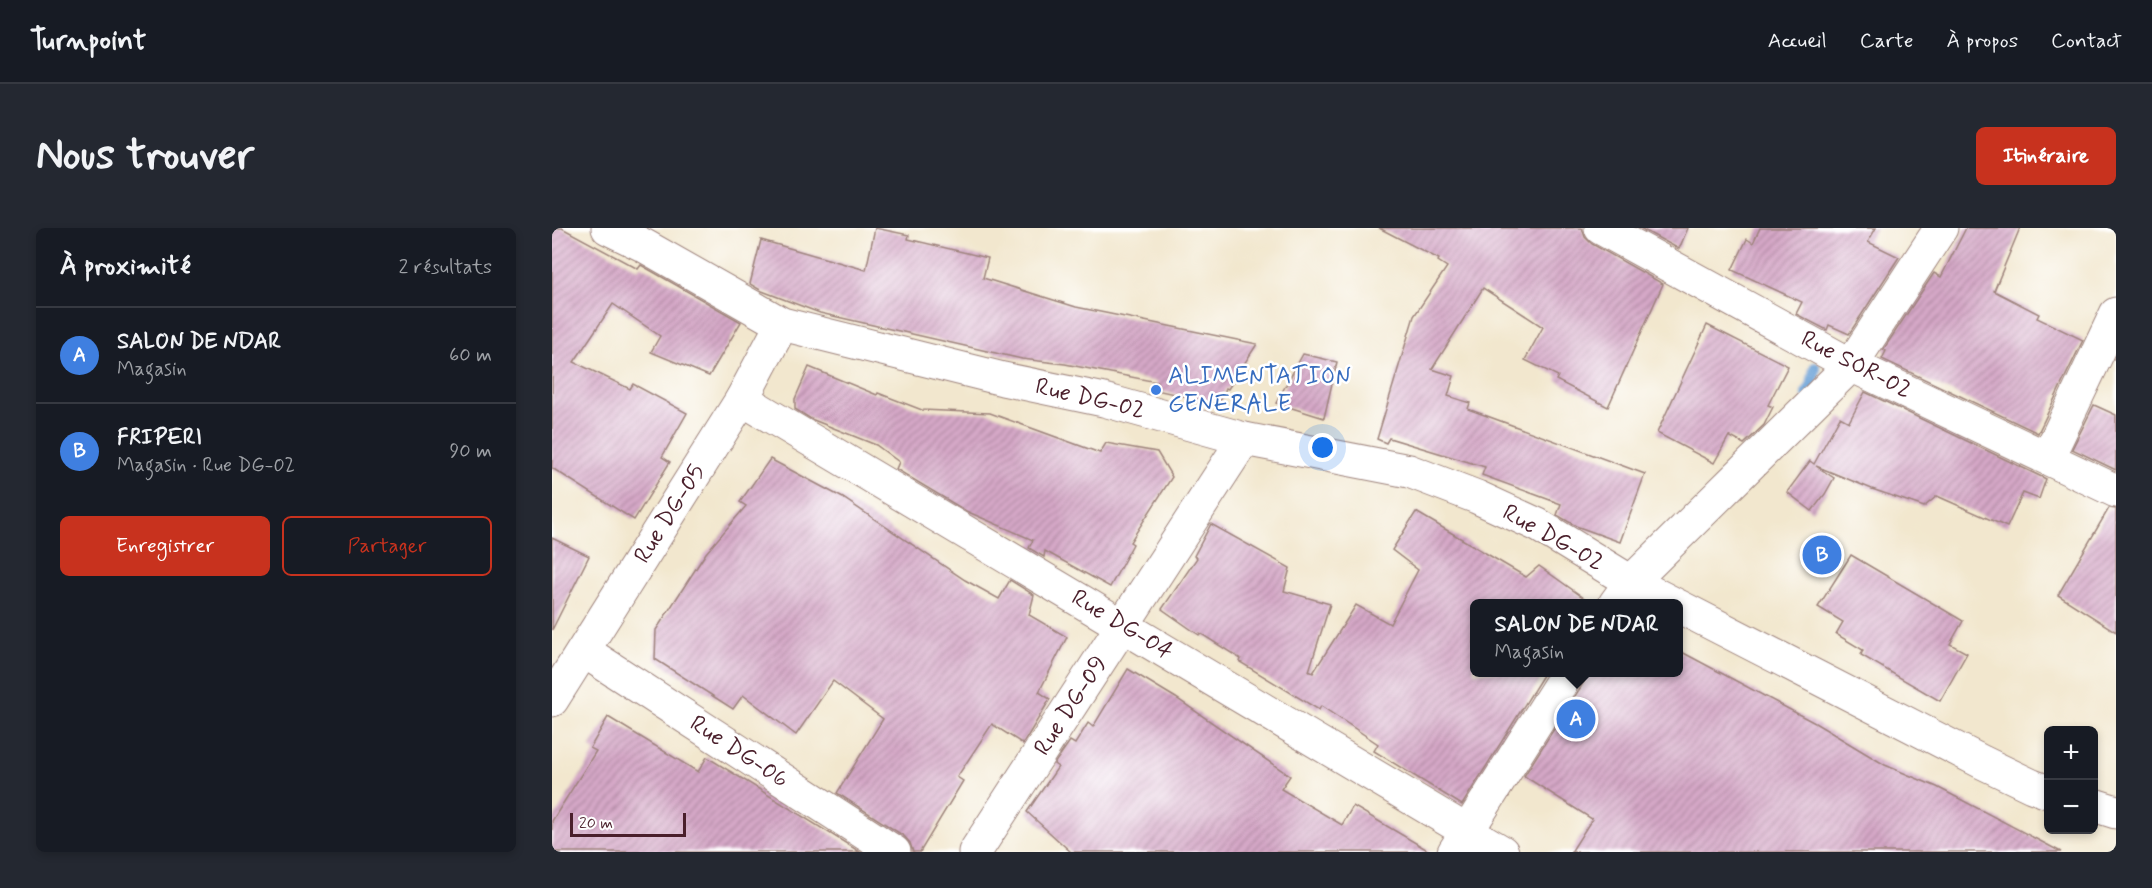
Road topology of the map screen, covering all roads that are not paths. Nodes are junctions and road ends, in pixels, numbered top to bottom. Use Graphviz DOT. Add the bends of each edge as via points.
graph roads {
  1 [pos="608,228"];
  2 [pos="1601,228"];
  3 [pos="1941,228"];
  4 [pos="2116,314"];
  5 [pos="782,324"];
  6 [pos="1851,365"];
  7 [pos="742,399"];
  8 [pos="1244,439"];
  9 [pos="2048,457"];
  10 [pos="2116,491"];
  11 [pos="1623,593"];
  12 [pos="1654,599"];
  13 [pos="1683,609"];
  14 [pos="1123,626"];
  15 [pos="584,651"];
  16 [pos="1565,677"];
  17 [pos="552,700"];
  18 [pos="2044,790"];
  19 [pos="2098,807"];
  20 [pos="2116,812"];
  21 [pos="1461,841"];
  22 [pos="894,852"];
  23 [pos="975,852"];
  24 [pos="1502,852"];
  1 -- 5 [label="street, Rue DG-02"];
  2 -- 6 [label="street, Rue SOR-02"];
  3 -- 6 [label="street"];
  4 -- 9 [label="street"];
  5 -- 7 [label="street, Rue DG-05"];
  5 -- 8 [label="street, Rue DG-02" via="1104,400"];
  6 -- 9 [label="street, Rue SOR-02"];
  6 -- 11 [label="street"];
  7 -- 14 [label="street, Rue DG-04"];
  7 -- 15 [label="street, Rue DG-05"];
  8 -- 11 [label="street, Rue DG-02" via="1409,471 1477,497 1538,525"];
  8 -- 14 [label="street, Rue DG-09"];
  9 -- 10 [label="street, Rue SOR-02"];
  11 -- 12 [label="street, Rue DG-02"];
  13 -- 18 [label="street"];
  14 -- 21 [label="street, Rue DG-04"];
  14 -- 23 [label="street, Rue DG-09"];
  15 -- 17 [label="street, Rue DG-05"];
  15 -- 22 [label="street, Rue DG-06"];
  16 -- 21 [label="street"];
  19 -- 20 [label="street"];
  21 -- 24 [label="street, Rue DG-04"];
}
